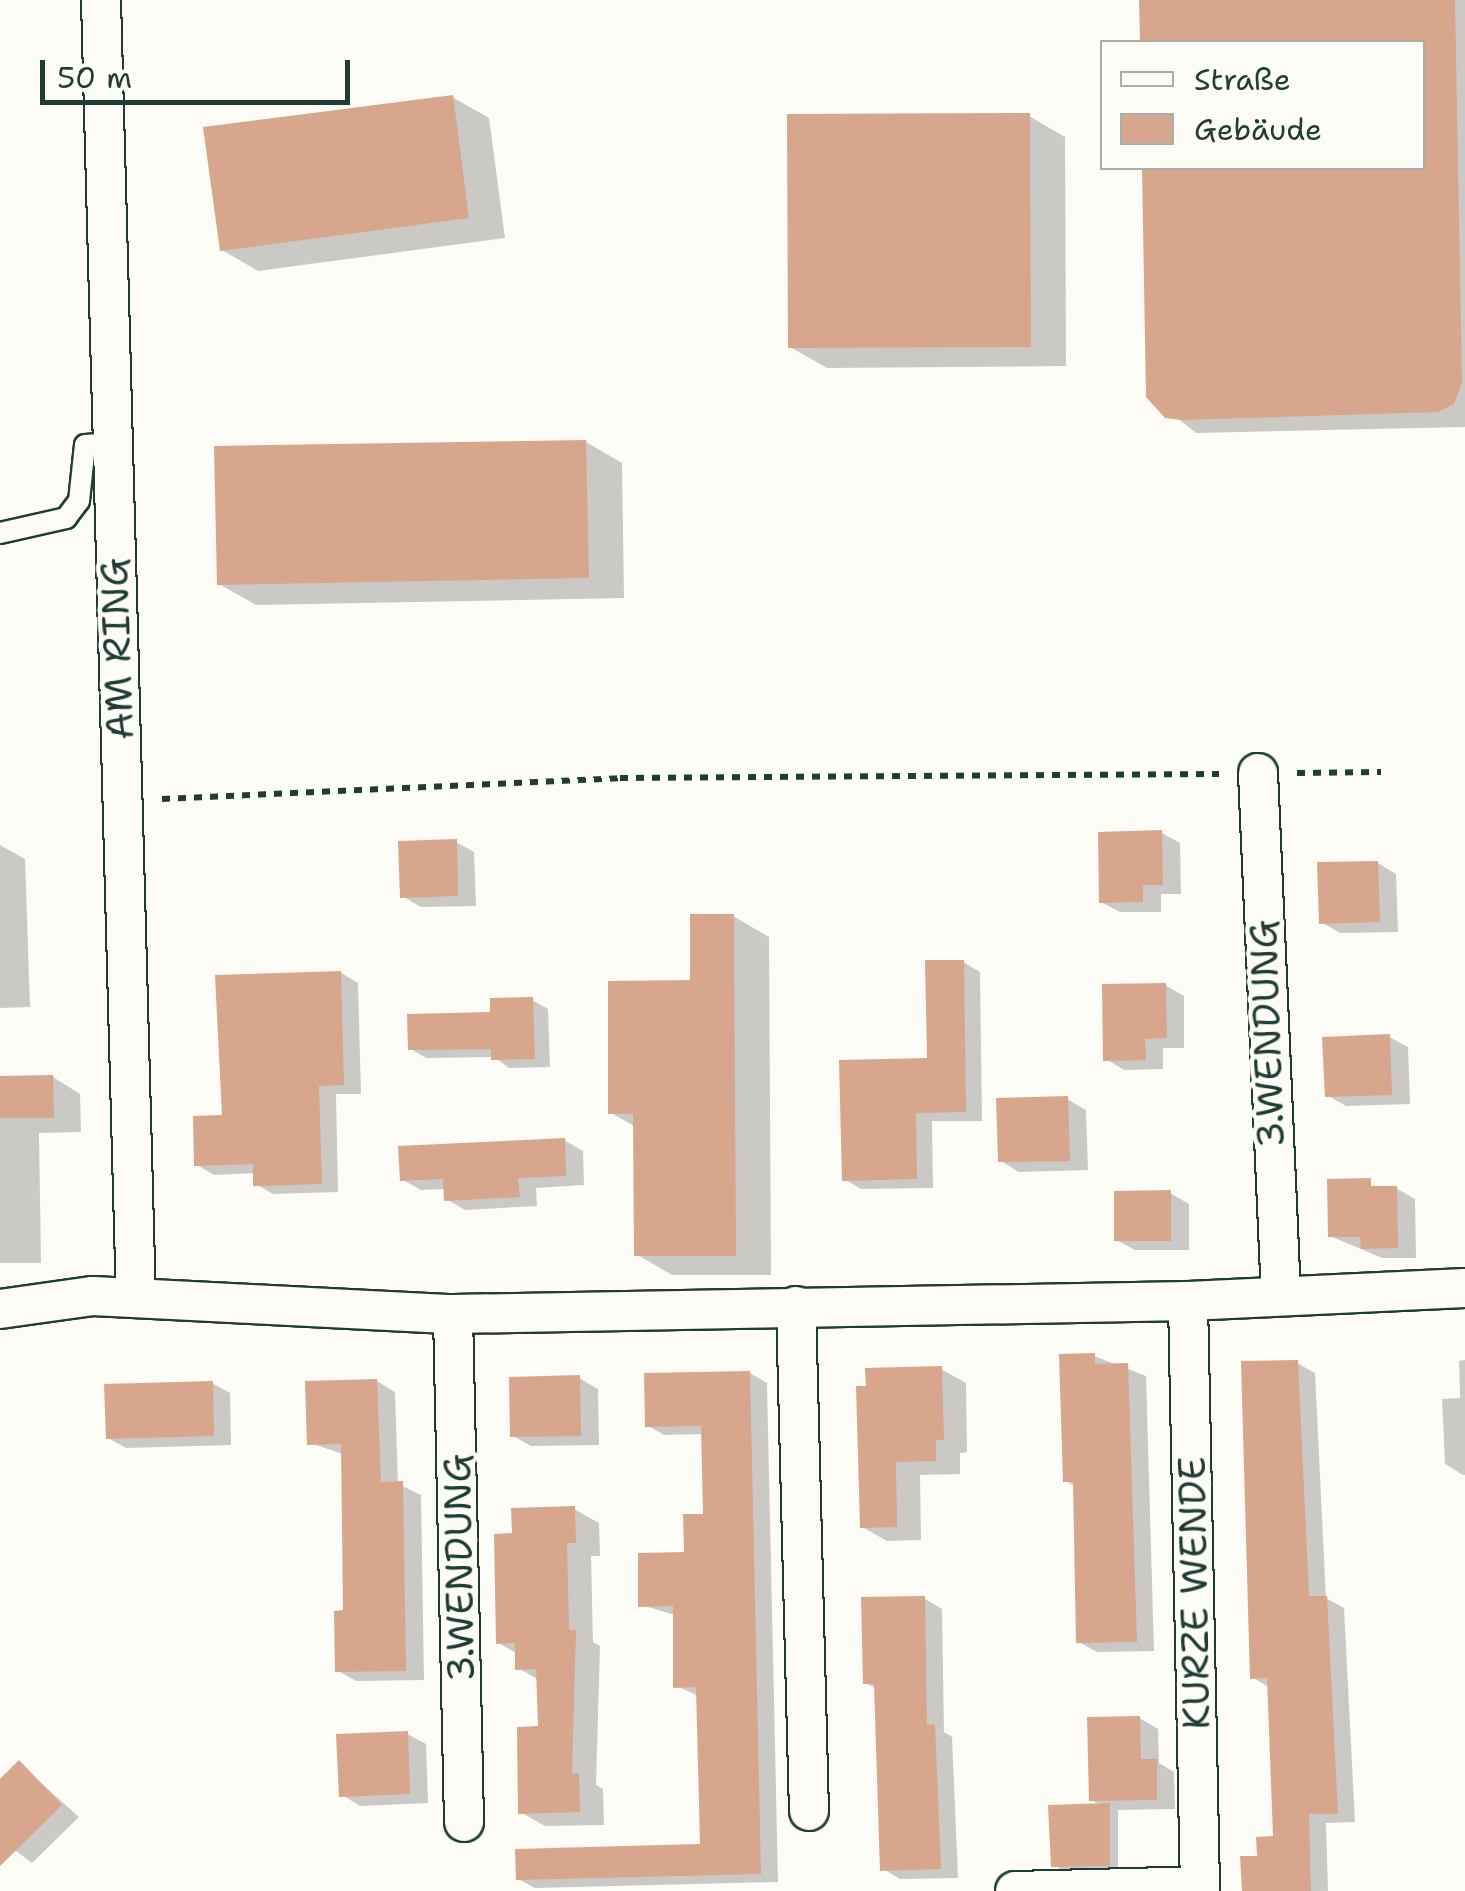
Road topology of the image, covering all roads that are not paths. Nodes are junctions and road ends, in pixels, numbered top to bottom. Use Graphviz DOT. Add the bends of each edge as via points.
graph roads {
  1 [pos="100,0"];
  2 [pos="111,443"];
  3 [pos="0,533"];
  4 [pos="1258,773"];
  5 [pos="1465,1288"];
  6 [pos="1281,1295"];
  7 [pos="136,1298"];
  8 [pos="1188,1301"];
  9 [pos="796,1306"];
  10 [pos="0,1309"];
  11 [pos="453,1314"];
  12 [pos="809,1812"];
  13 [pos="464,1822"];
  14 [pos="1200,1888"];
  15 [pos="1015,1891"];
  1 -- 2 [label="street, AM RING"];
  2 -- 3 [label="lane" via="84,445 78,501 66,518"];
  2 -- 7 [label="street, AM RING"];
  4 -- 6 [label="street, 3.WENDUNG" via="1265,1052"];
  5 -- 6 [label="street"];
  6 -- 8 [label="street"];
  7 -- 10 [label="street" via="73,1297"];
  7 -- 11 [label="street"];
  8 -- 9 [label="street"];
  8 -- 14 [label="street, KURZE WENDE"];
  9 -- 11 [label="street"];
  9 -- 12 [label="street"];
  11 -- 13 [label="street, 3.WENDUNG"];
  14 -- 15 [label="street, KURZE WENDE"];
}
